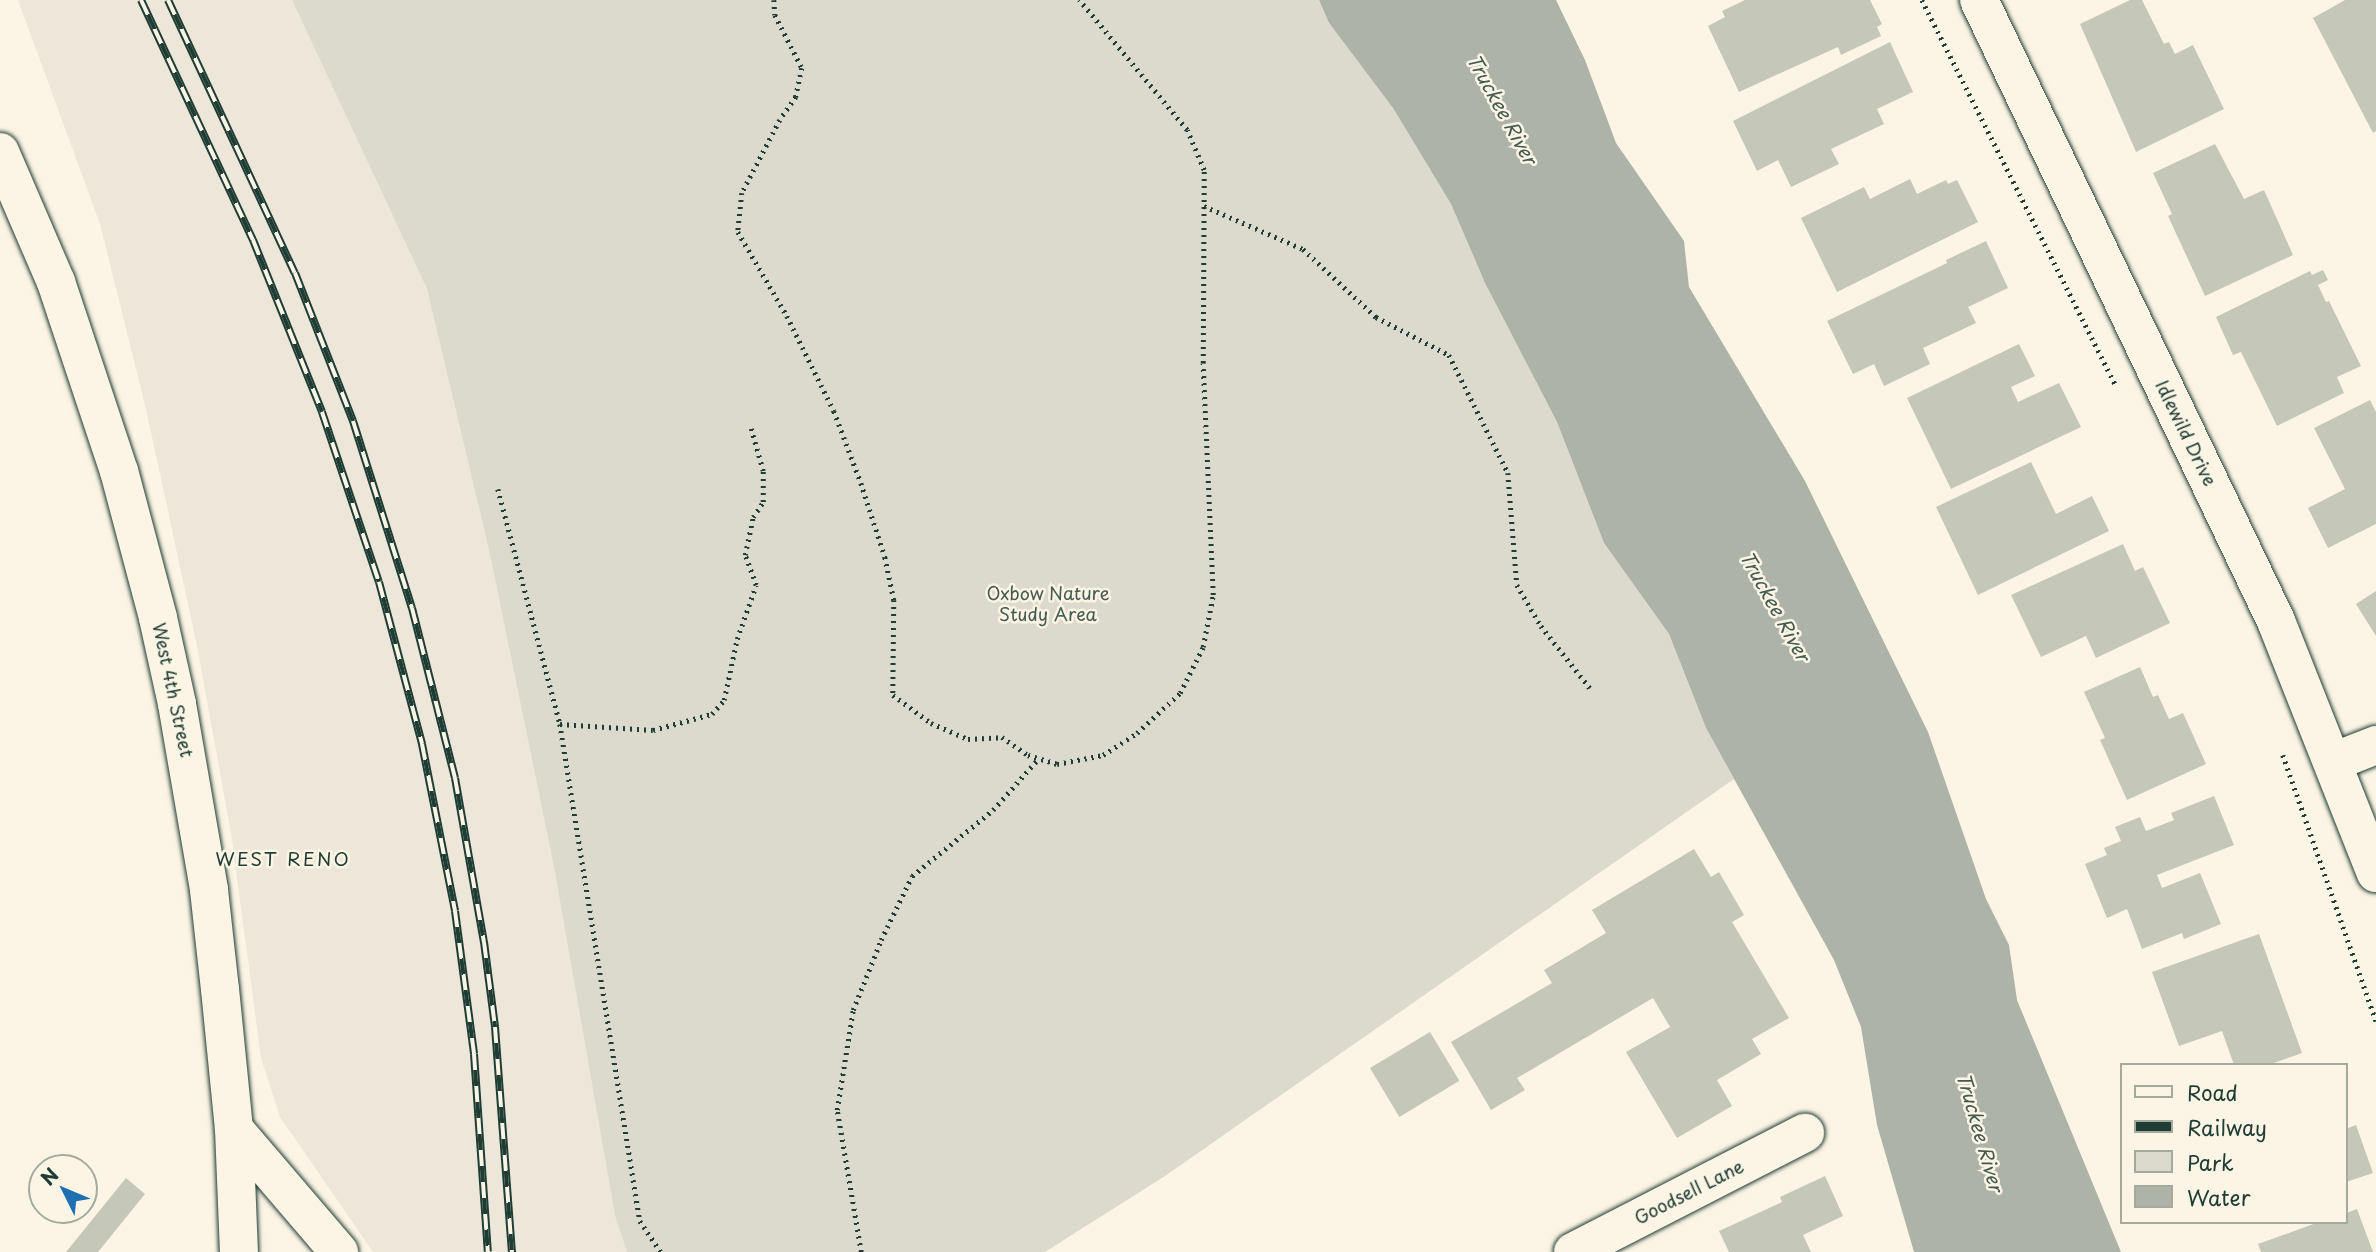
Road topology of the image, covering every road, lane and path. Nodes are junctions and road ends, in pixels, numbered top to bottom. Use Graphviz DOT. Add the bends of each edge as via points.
graph roads {
  1 [pos="774,0"];
  2 [pos="1079,0"];
  3 [pos="1922,0"];
  4 [pos="1979,0"];
  5 [pos="0,152"];
  6 [pos="1204,206"];
  7 [pos="2118,390"];
  8 [pos="751,429"];
  9 [pos="498,489"];
  10 [pos="1590,688"];
  11 [pos="560,724"];
  12 [pos="2376,745"];
  13 [pos="2281,747"];
  14 [pos="1039,758"];
  15 [pos="2333,762"];
  16 [pos="2376,873"];
  17 [pos="2376,1021"];
  18 [pos="234,1129"];
  19 [pos="1805,1133"];
  20 [pos="239,1252"];
  21 [pos="340,1252"];
  22 [pos="661,1252"];
  23 [pos="861,1252"];
  24 [pos="1573,1252"];
  1 -- 14 [label="path" via="775,15 802,68 796,97 741,193 738,232 828,399 861,483 894,600 893,695 931,723 968,739 1002,737"];
  2 -- 6 [label="path" via="1187,130 1204,170"];
  3 -- 7 [label="path"];
  4 -- 15 [label="street, Idlewild Drive" via="2276,621"];
  5 -- 18 [label="street, West 4th Street" via="56,282 119,471 158,618 209,890"];
  6 -- 10 [label="path" via="1303,249 1376,317 1449,355 1508,473 1517,585 1541,626"];
  6 -- 14 [label="path" via="1203,363 1213,595 1203,647 1181,693 1137,733 1103,755 1057,764"];
  8 -- 11 [label="path" via="763,471 762,502 753,517 745,555 757,585 737,639 724,700 712,714 653,730"];
  9 -- 11 [label="path"];
  11 -- 22 [label="path" via="640,1221"];
  12 -- 15 [label="street"];
  13 -- 17 [label="path"];
  14 -- 23 [label="path" via="993,810 912,876 853,1010 837,1110"];
  15 -- 16 [label="street, Idlewild Drive"];
  18 -- 20 [label="street, West 4th Street"];
  18 -- 21 [label="street"];
  19 -- 24 [label="street, Goodsell Lane"];
}
